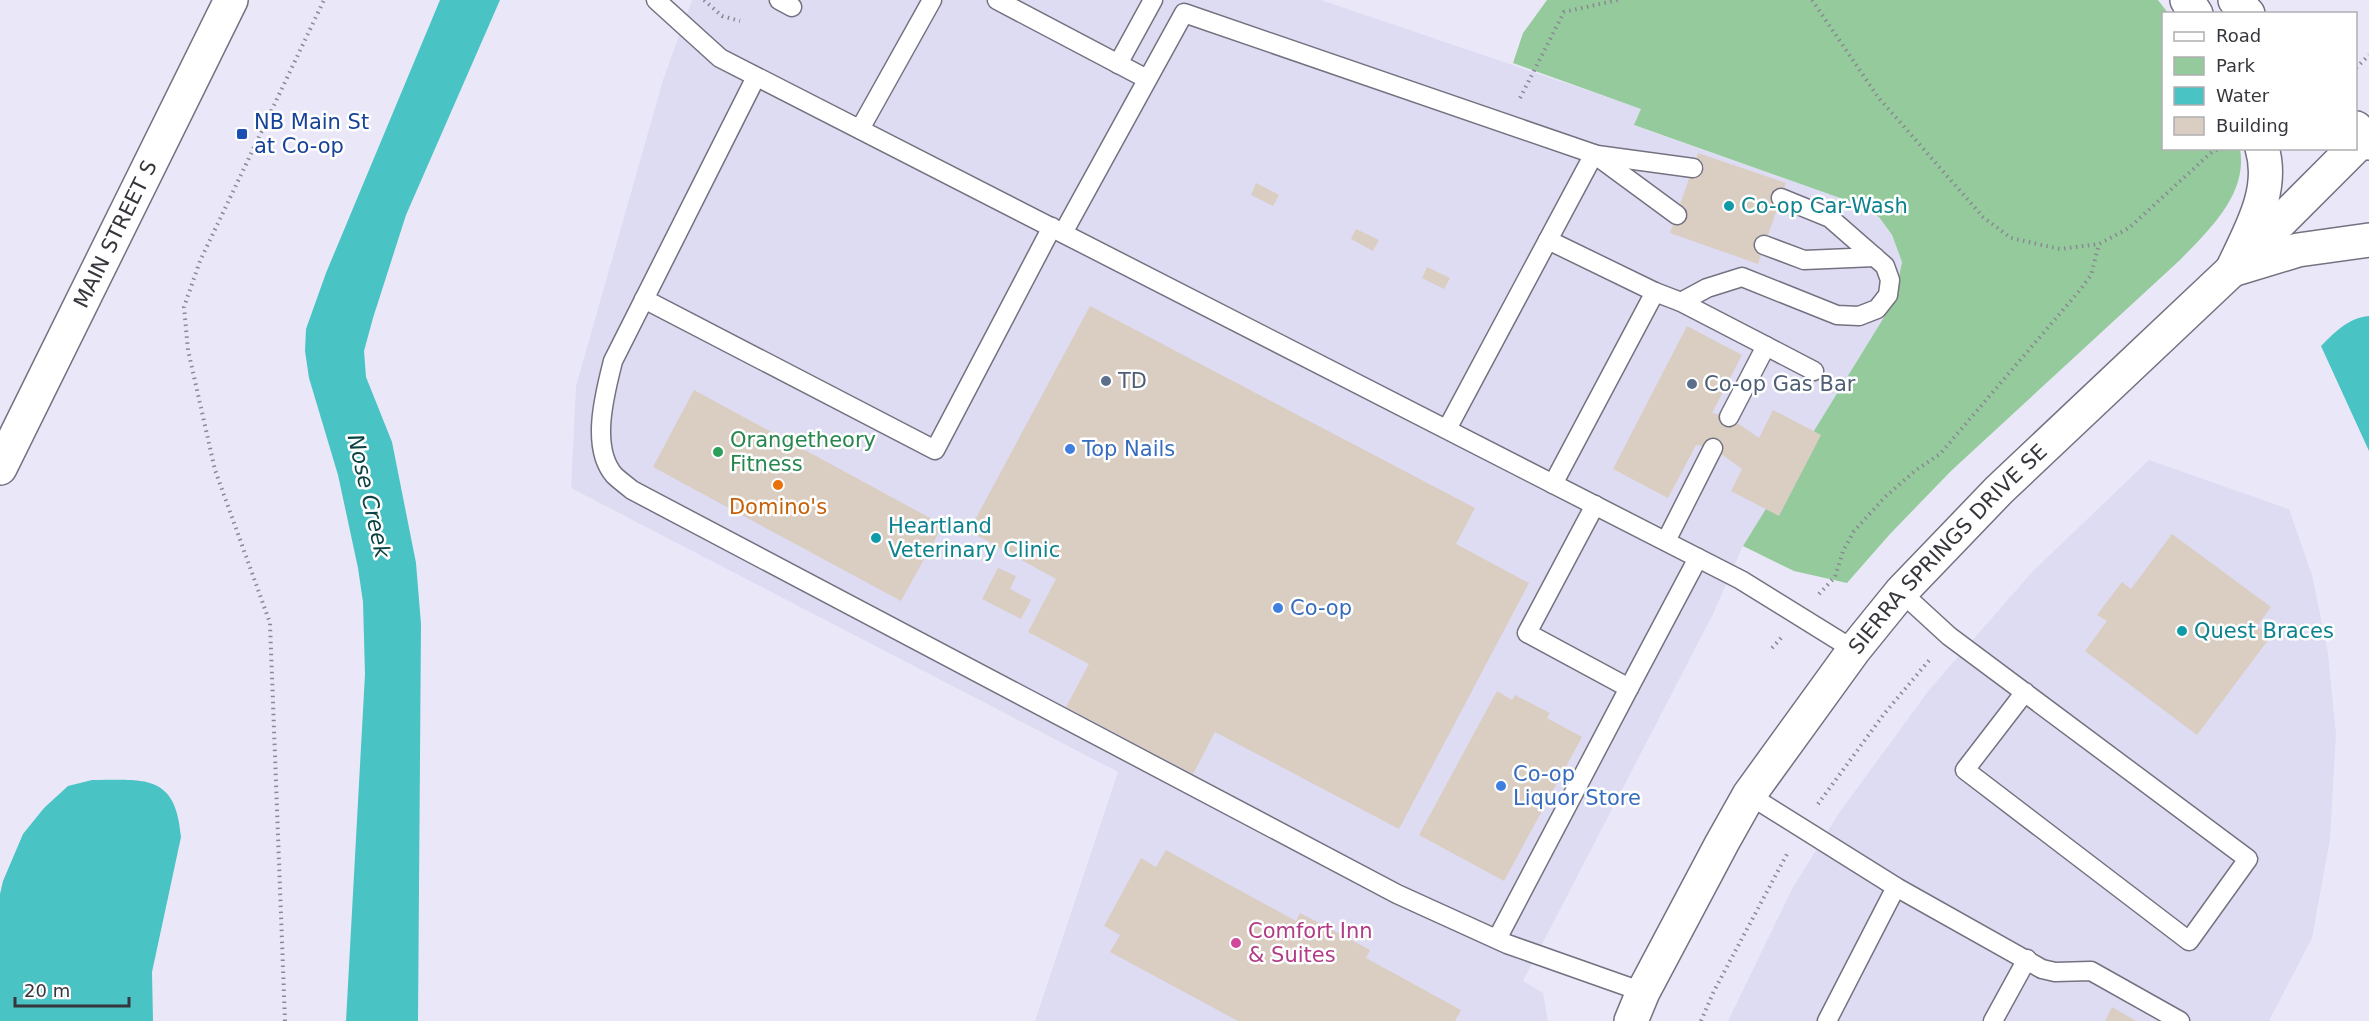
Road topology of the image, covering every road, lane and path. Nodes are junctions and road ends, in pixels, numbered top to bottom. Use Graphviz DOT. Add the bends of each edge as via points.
graph roads {
  1 [pos="231,0"];
  2 [pos="324,0"];
  3 [pos="656,0"];
  4 [pos="704,0"];
  5 [pos="932,0"];
  6 [pos="997,0"];
  7 [pos="1152,0"];
  8 [pos="1618,0"];
  9 [pos="1812,0"];
  10 [pos="2235,0"];
  11 [pos="2246,12"];
  12 [pos="740,21"];
  13 [pos="2369,55"];
  14 [pos="1118,64"];
  15 [pos="2357,66"];
  16 [pos="756,77"];
  17 [pos="1147,80"];
  18 [pos="1507,124"];
  19 [pos="860,129"];
  20 [pos="2216,150"];
  21 [pos="2263,150"];
  22 [pos="2351,150"];
  23 [pos="1593,154"];
  24 [pos="1693,168"];
  25 [pos="1781,198"];
  26 [pos="1677,215"];
  27 [pos="1057,230"];
  28 [pos="1548,240"];
  29 [pos="2369,240"];
  30 [pos="2099,244"];
  31 [pos="1764,245"];
  32 [pos="1875,257"];
  33 [pos="2232,270"];
  34 [pos="1655,292"];
  35 [pos="644,299"];
  36 [pos="1681,302"];
  37 [pos="1766,346"];
  38 [pos="1814,371"];
  39 [pos="1729,417"];
  40 [pos="1447,429"];
  41 [pos="1713,448"];
  42 [pos="0,468"];
  43 [pos="1553,484"];
  44 [pos="1596,505"];
  45 [pos="1666,541"];
  46 [pos="1698,558"];
  47 [pos="1835,577"];
  48 [pos="1901,592"];
  49 [pos="1854,650"];
  50 [pos="1629,688"];
  51 [pos="2025,692"];
  52 [pos="1749,795"];
  53 [pos="1896,887"];
  54 [pos="1497,939"];
  55 [pos="2027,960"];
  56 [pos="1637,1007"];
  57 [pos="285,1021"];
  58 [pos="1827,1021"];
  59 [pos="1993,1021"];
  60 [pos="2180,1021"];
  1 -- 42 [label="street, MAIN STREET S"];
  2 -- 57 [label="path" via="200,261 184,307 188,350 215,470 270,623"];
  3 -- 16 [label="lane" via="720,58"];
  4 -- 12 [label="path" via="722,16"];
  5 -- 19 [label="lane"];
  6 -- 14 [label="lane"];
  7 -- 14 [label="lane"];
  8 -- 18 [label="path" via="1564,12"];
  9 -- 30 [label="path" via="1878,97 1983,217 2011,238 2060,249"];
  10 -- 11 [label="street"];
  13 -- 15 [label="path"];
  14 -- 17 [label="lane"];
  16 -- 19 [label="lane"];
  16 -- 35 [label="lane"];
  17 -- 18 [label="lane" via="1184,13"];
  17 -- 27 [label="lane"];
  18 -- 23 [label="lane"];
  19 -- 27 [label="lane"];
  20 -- 30 [label="path" via="2129,228"];
  21 -- 33 [label="street" via="2264,195"];
  22 -- 33 [label="street, SIERRA SPRINGS DRIVE SE"];
  23 -- 24 [label="lane"];
  23 -- 26 [label="lane"];
  23 -- 28 [label="lane"];
  25 -- 32 [label="lane" via="1830,218"];
  27 -- 35 [label="lane" via="935,450"];
  27 -- 40 [label="lane"];
  28 -- 34 [label="lane"];
  28 -- 40 [label="lane"];
  29 -- 33 [label="street" via="2298,250"];
  30 -- 47 [label="path" via="2091,275 2080,290 1940,454 1885,497 1854,531"];
  31 -- 32 [label="lane" via="1804,260"];
  32 -- 36 [label="lane" via="1886,266 1888,294 1877,309 1859,316 1837,315 1742,277 1707,288"];
  33 -- 48 [label="street, SIERRA SPRINGS DRIVE SE" via="1999,490"];
  34 -- 36 [label="lane"];
  34 -- 43 [label="lane"];
  35 -- 54 [label="lane" via="613,361 603,402 605,460 614,475 632,490 1397,894"];
  36 -- 37 [label="lane"];
  37 -- 38 [label="lane"];
  37 -- 39 [label="lane"];
  40 -- 43 [label="lane"];
  41 -- 45 [label="lane"];
  43 -- 44 [label="lane"];
  44 -- 45 [label="lane"];
  44 -- 50 [label="lane" via="1527,633"];
  45 -- 46 [label="lane"];
  46 -- 49 [label="lane"];
  46 -- 50 [label="lane"];
  48 -- 49 [label="street, SIERRA SPRINGS DRIVE SE"];
  48 -- 51 [label="lane" via="1949,636"];
  49 -- 52 [label="street, SIERRA SPRINGS DRIVE SE"];
  50 -- 54 [label="lane"];
  51 -- 51 [label="lane" via="2248,859 2189,941 1965,770"];
  52 -- 53 [label="lane"];
  52 -- 56 [label="street, SIERRA SPRINGS DRIVE SE"];
  53 -- 55 [label="lane"];
  53 -- 58 [label="lane"];
  54 -- 56 [label="lane"];
  55 -- 59 [label="lane"];
  55 -- 60 [label="lane" via="2055,972 2091,971"];
}
